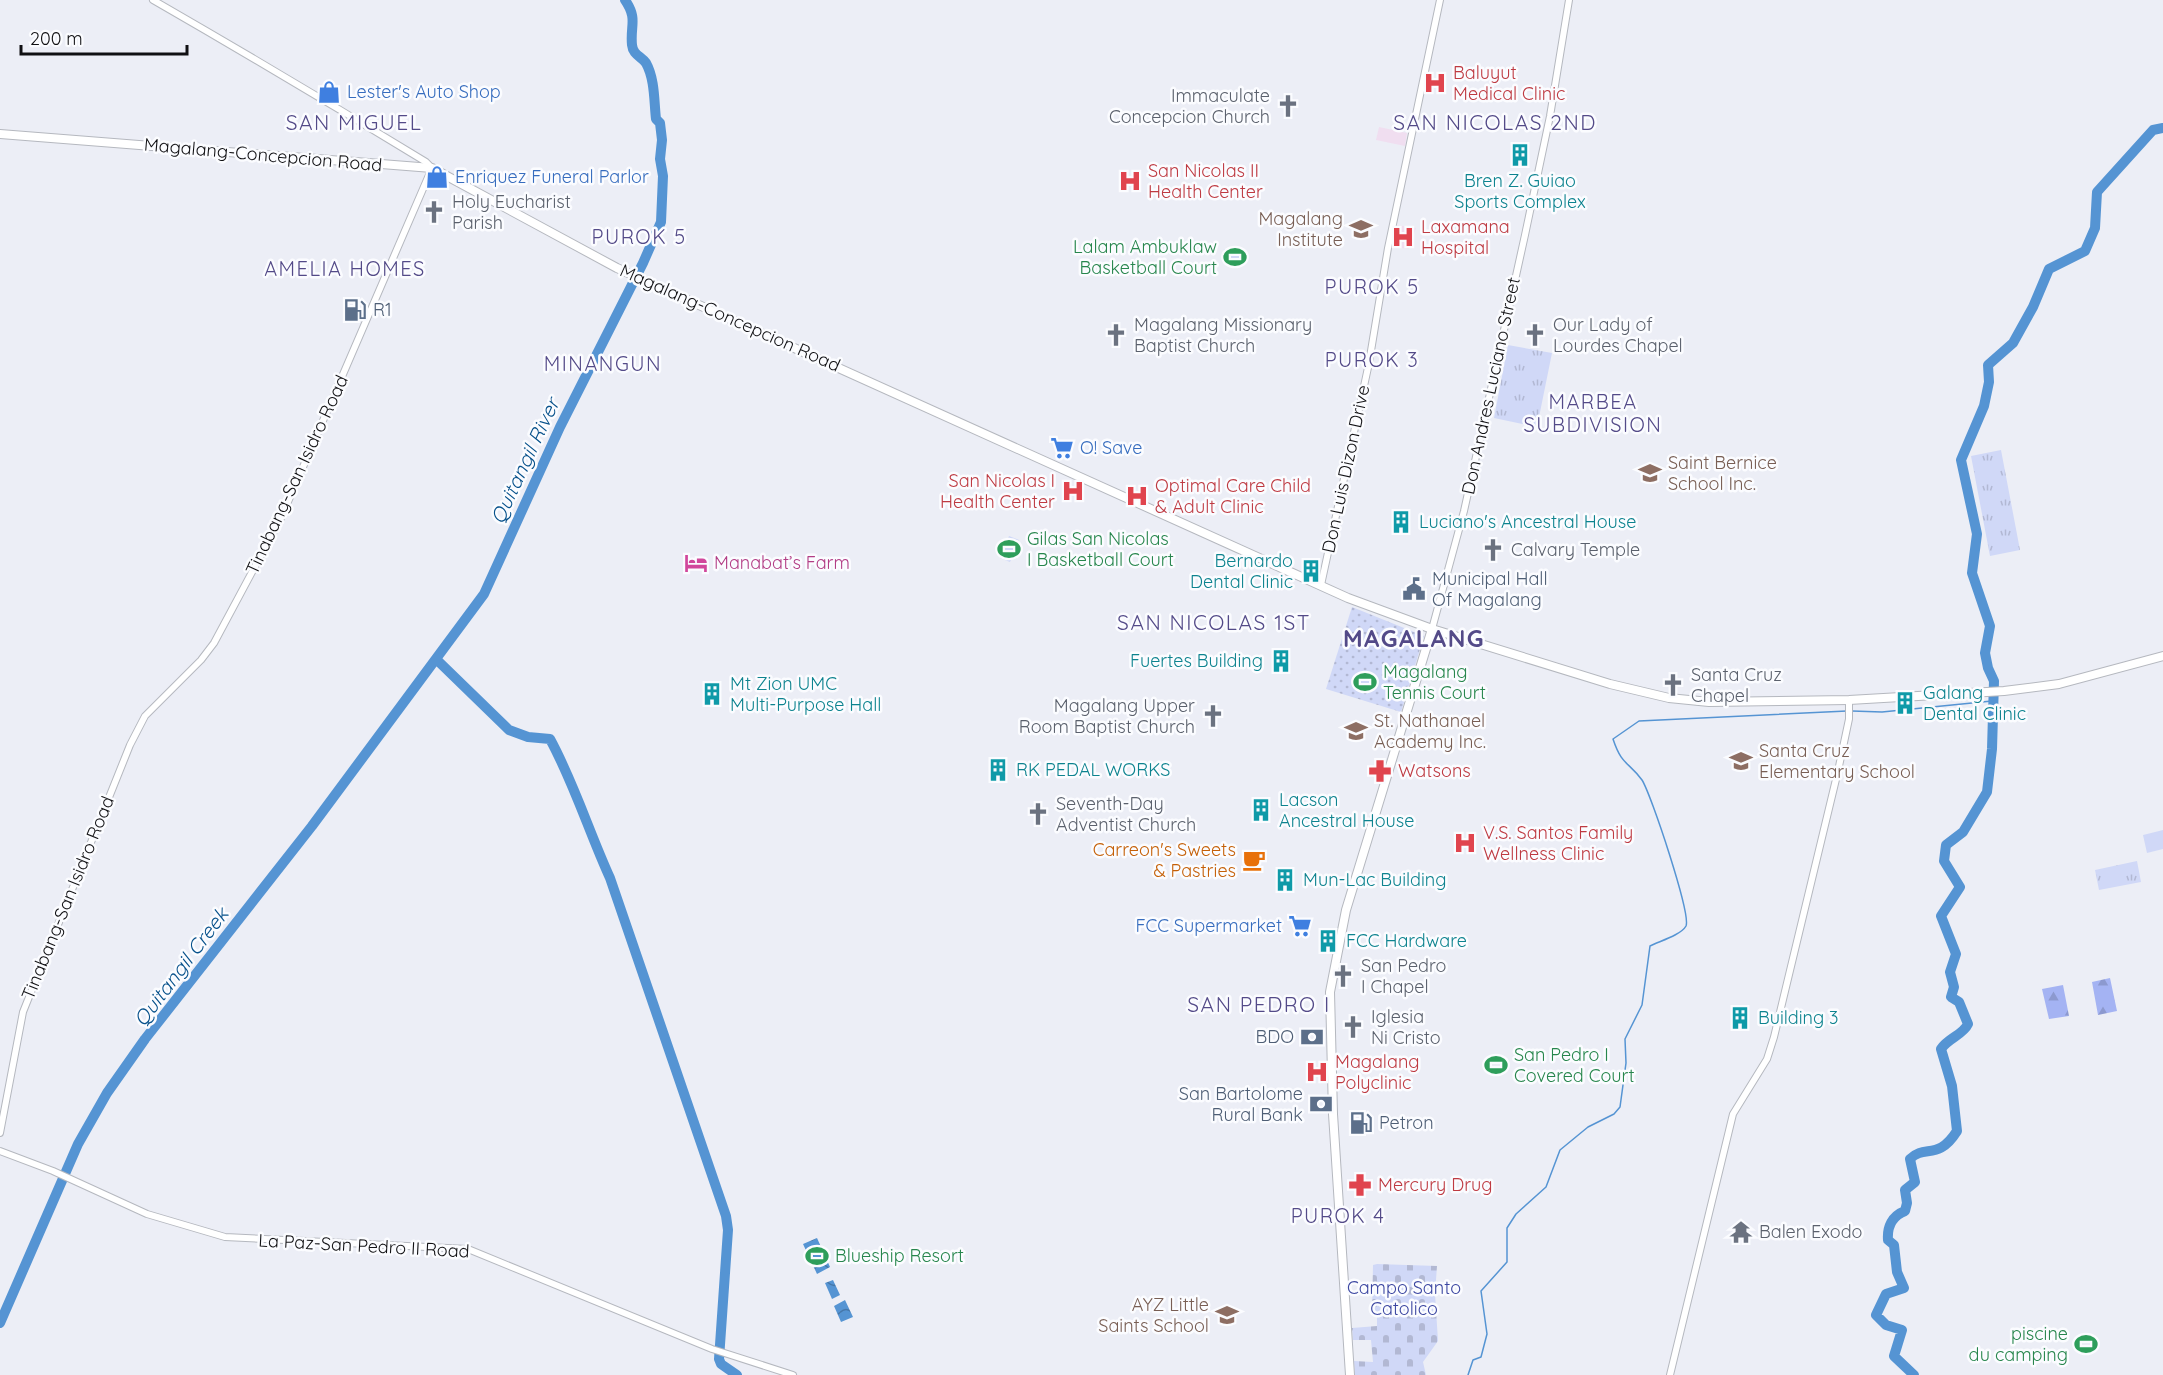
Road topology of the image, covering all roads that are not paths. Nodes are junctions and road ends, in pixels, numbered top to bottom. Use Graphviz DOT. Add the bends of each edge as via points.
graph roads {
  1 [pos="153,0"];
  2 [pos="1440,0"];
  3 [pos="1569,0"];
  4 [pos="0,134"];
  5 [pos="432,168"];
  6 [pos="1321,585"];
  7 [pos="1432,629"];
  8 [pos="2163,656"];
  9 [pos="1849,704"];
  10 [pos="0,1132"];
  11 [pos="0,1151"];
  12 [pos="793,1375"];
  13 [pos="1350,1375"];
  14 [pos="1670,1375"];
  1 -- 5 [label="street" via="241,49"];
  2 -- 6 [label="street, Don Luis Dizon Drive"];
  3 -- 7 [label="street, Don Andres Luciano Street" via="1525,235 1464,511"];
  4 -- 5 [label="main road, Magalang-Concepcion Road"];
  5 -- 6 [label="main road, Magalang-Concepcion Road" via="652,284"];
  5 -- 10 [label="street, Tinabang-San Isidro Road" via="281,518 214,643 145,716 130,745 23,1012"];
  6 -- 7 [label="main road, Magalang-Concepcion Road"];
  7 -- 9 [label="main road, Magalang-Concepcion Road" via="1610,684 1669,698"];
  7 -- 13 [label="main road" via="1346,910 1330,992 1332,1114"];
  8 -- 9 [label="main road, Magalang-Concepcion Road" via="2059,684"];
  9 -- 14 [label="street" via="1774,1036 1767,1059 1733,1114"];
  11 -- 12 [label="street, La Paz-San Pedro II Road" via="147,1214 233,1239 468,1249 712,1349"];
}
